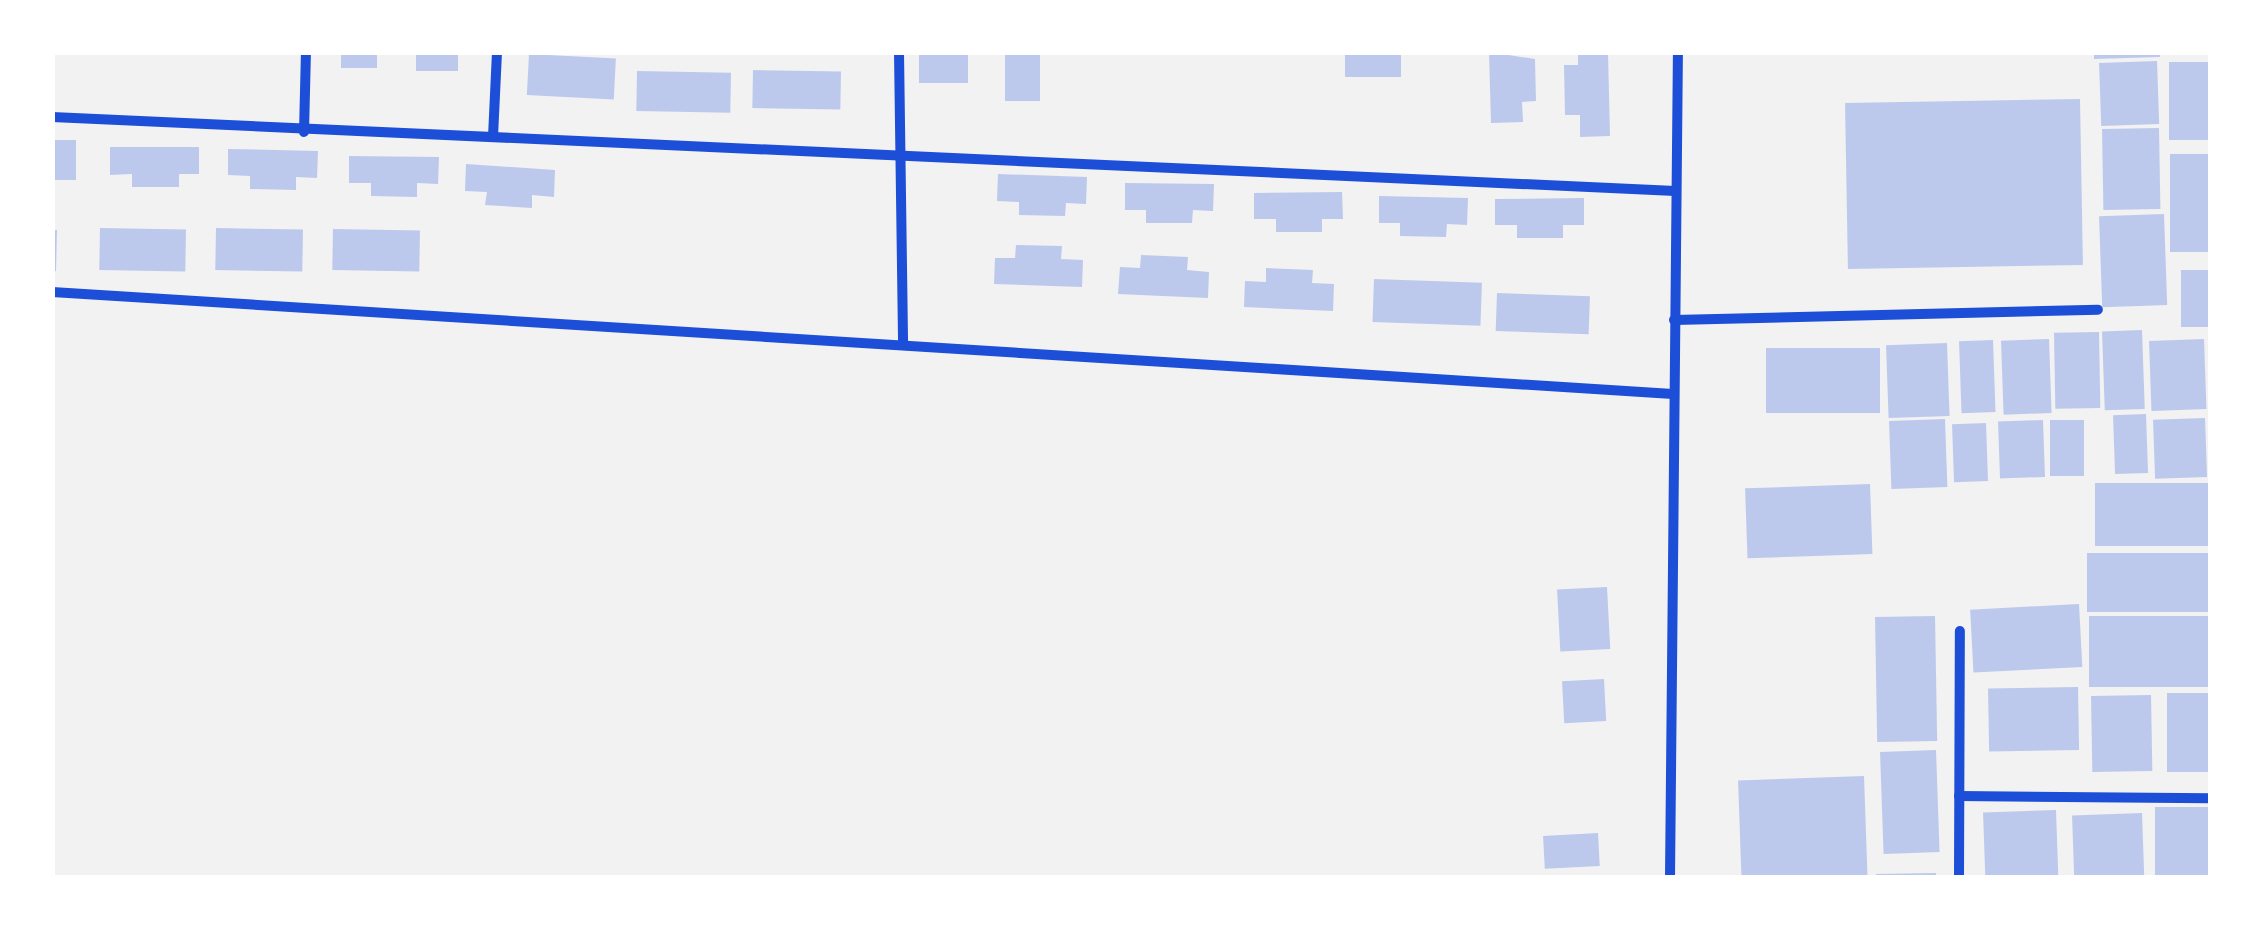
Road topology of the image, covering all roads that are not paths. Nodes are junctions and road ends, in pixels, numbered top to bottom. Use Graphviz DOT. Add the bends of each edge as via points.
graph roads {
  1 [pos="306,52"];
  2 [pos="497,52"];
  3 [pos="900,52"];
  4 [pos="1678,52"];
  5 [pos="52,117"];
  6 [pos="304,132"];
  7 [pos="493,137"];
  8 [pos="900,160"];
  9 [pos="1675,191"];
  10 [pos="52,292"];
  11 [pos="2098,310"];
  12 [pos="1674,320"];
  13 [pos="903,345"];
  14 [pos="1673,394"];
  15 [pos="1960,631"];
  16 [pos="1959,796"];
  17 [pos="2210,798"];
  18 [pos="1670,878"];
  19 [pos="1958,878"];
  1 -- 6 [label="street"];
  2 -- 7 [label="street"];
  3 -- 8 [label="street"];
  4 -- 9 [label="street"];
  5 -- 6 [label="street"];
  6 -- 7 [label="street"];
  7 -- 8 [label="street"];
  8 -- 9 [label="street"];
  8 -- 13 [label="street"];
  9 -- 12 [label="street"];
  10 -- 13 [label="street"];
  11 -- 12 [label="street"];
  12 -- 14 [label="street"];
  13 -- 14 [label="street"];
  14 -- 18 [label="street"];
  15 -- 16 [label="street"];
  16 -- 17 [label="street"];
  16 -- 19 [label="street"];
}
